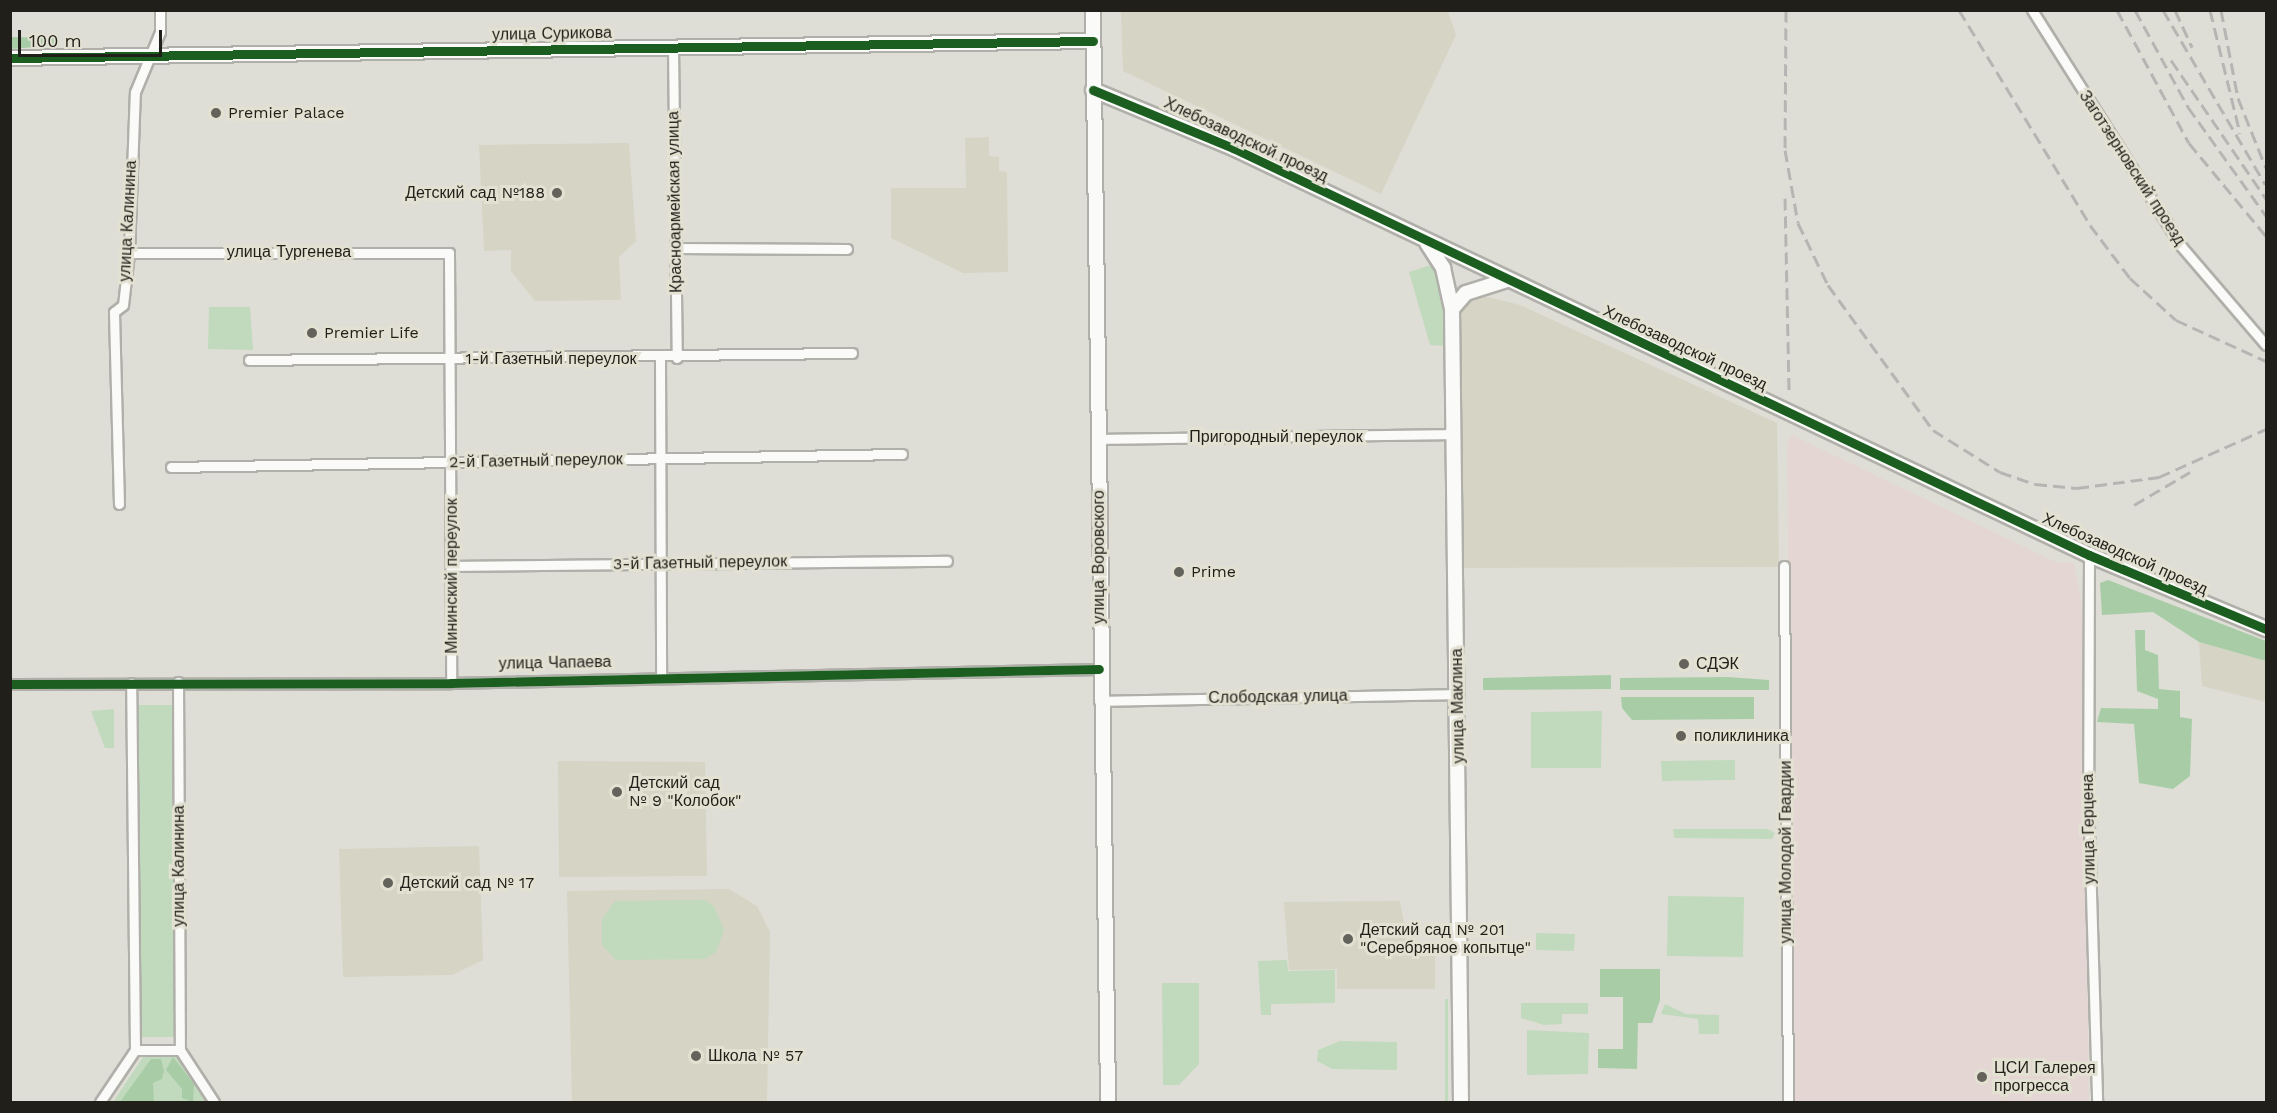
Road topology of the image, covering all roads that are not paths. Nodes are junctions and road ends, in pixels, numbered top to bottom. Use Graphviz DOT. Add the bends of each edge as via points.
graph roads {
  1 [pos="160,10"];
  2 [pos="1093,10"];
  3 [pos="2032,10"];
  4 [pos="1094,41"];
  5 [pos="673,47"];
  6 [pos="152,56"];
  7 [pos="10,58"];
  8 [pos="1093,90"];
  9 [pos="1426,242"];
  10 [pos="676,248"];
  11 [pos="847,249"];
  12 [pos="129,253"];
  13 [pos="449,253"];
  14 [pos="1507,280"];
  15 [pos="1452,309"];
  16 [pos="2266,345"];
  17 [pos="852,353"];
  18 [pos="660,358"];
  19 [pos="677,358"];
  20 [pos="249,360"];
  21 [pos="449,360"];
  22 [pos="1454,434"];
  23 [pos="1098,439"];
  24 [pos="902,454"];
  25 [pos="661,459"];
  26 [pos="453,462"];
  27 [pos="171,467"];
  28 [pos="119,504"];
  29 [pos="2089,555"];
  30 [pos="947,561"];
  31 [pos="661,563"];
  32 [pos="452,566"];
  33 [pos="1784,566"];
  34 [pos="2266,629"];
  35 [pos="1099,669"];
  36 [pos="661,676"];
  37 [pos="130,682"];
  38 [pos="178,682"];
  39 [pos="451,682"];
  40 [pos="10,684"];
  41 [pos="1458,694"];
  42 [pos="1099,701"];
  43 [pos="135,1050"];
  44 [pos="180,1050"];
  45 [pos="100,1102"];
  46 [pos="214,1102"];
  47 [pos="1108,1102"];
  48 [pos="1461,1102"];
  49 [pos="1788,1102"];
  50 [pos="2097,1102"];
  1 -- 6 [label="street, улица Калинина"];
  2 -- 4 [label="street, улица Воровского"];
  3 -- 16 [label="street, Заготзерновский проезд" via="2181,246"];
  4 -- 5 [label="street, улица Сурикова"];
  4 -- 8 [label="street, улица Воровского"];
  5 -- 6 [label="street, улица Сурикова"];
  5 -- 10 [label="street, Красноармейская улица"];
  6 -- 7 [label="street, улица Сурикова"];
  6 -- 12 [label="street, улица Калинина" via="135,92"];
  8 -- 9 [label="street, Хлебозаводской проезд" via="1233,148"];
  8 -- 23 [label="street, улица Воровского"];
  9 -- 14 [label="street, Хлебозаводской проезд"];
  9 -- 15 [label="street, улица Маклина" via="1443,268"];
  10 -- 11 [label="street"];
  10 -- 19 [label="street, Красноармейская улица"];
  12 -- 13 [label="street, улица Тургенева"];
  12 -- 28 [label="street, улица Калинина" via="123,305 114,312"];
  13 -- 21 [label="street, Мининский переулок"];
  14 -- 15 [label="street" via="1466,293"];
  14 -- 29 [label="street, Хлебозаводской проезд"];
  15 -- 22 [label="street, улица Маклина"];
  17 -- 19 [label="street, 1-й Газетный переулок"];
  18 -- 19 [label="street, 1-й Газетный переулок"];
  18 -- 21 [label="street, 1-й Газетный переулок"];
  18 -- 25 [label="street"];
  20 -- 21 [label="street, 1-й Газетный переулок"];
  21 -- 26 [label="street, Мининский переулок"];
  22 -- 23 [label="street, Пригородный переулок"];
  22 -- 41 [label="street, улица Маклина"];
  23 -- 35 [label="street, улица Воровского"];
  24 -- 25 [label="street, 2-й Газетный переулок"];
  25 -- 26 [label="street, 2-й Газетный переулок"];
  25 -- 31 [label="street"];
  26 -- 27 [label="street, 2-й Газетный переулок"];
  26 -- 32 [label="street, Мининский переулок"];
  29 -- 34 [label="street, Хлебозаводской проезд"];
  29 -- 50 [label="street, улица Герцена" via="2088,792"];
  30 -- 31 [label="street, 3-й Газетный переулок"];
  31 -- 32 [label="street, 3-й Газетный переулок"];
  31 -- 36 [label="street"];
  32 -- 39 [label="street, Мининский переулок"];
  33 -- 49 [label="street, улица Молодой Гвардии"];
  35 -- 36 [label="street, улица Чапаева"];
  35 -- 42 [label="street, улица Воровского"];
  36 -- 39 [label="street, улица Чапаева"];
  37 -- 38 [label="street, улица Чапаева"];
  37 -- 40 [label="street, улица Чапаева"];
  37 -- 43 [label="street"];
  38 -- 39 [label="street, улица Чапаева"];
  38 -- 44 [label="street, улица Калинина"];
  41 -- 42 [label="street, Слободская улица"];
  41 -- 48 [label="street, улица Маклина"];
  42 -- 47 [label="street, улица Воровского"];
  43 -- 44 [label="street"];
  43 -- 45 [label="street"];
  44 -- 46 [label="street"];
}
